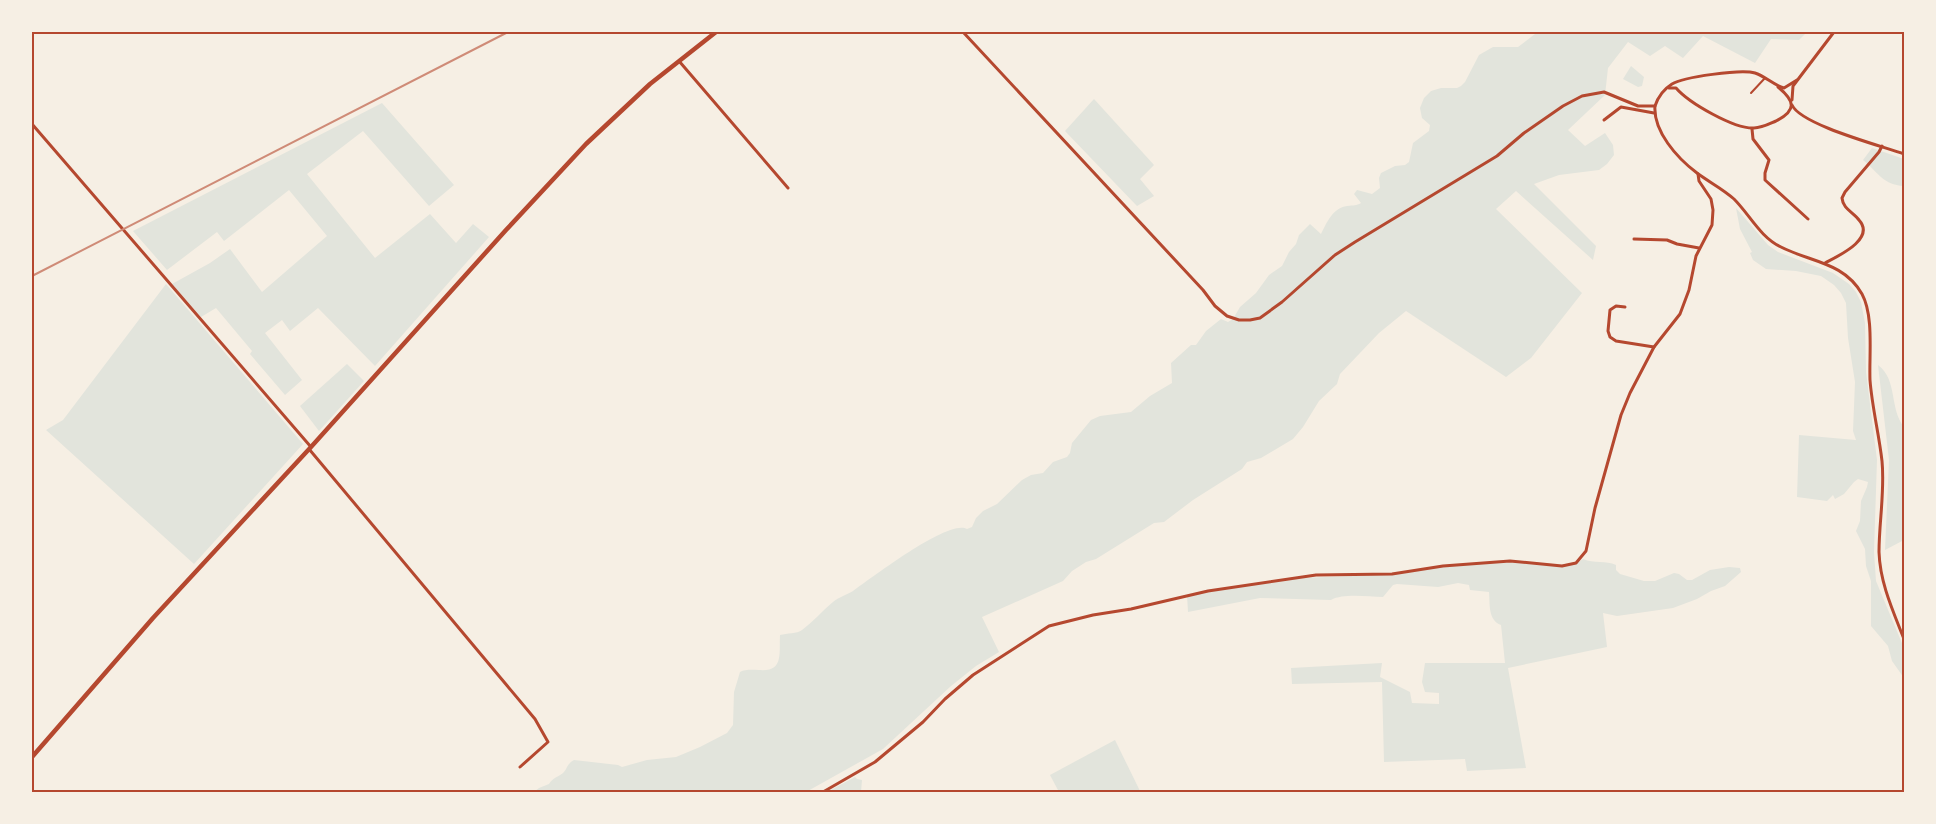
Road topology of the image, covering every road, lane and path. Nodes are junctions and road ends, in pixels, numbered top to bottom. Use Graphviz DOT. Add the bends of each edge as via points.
graph roads {
  1 [pos="716,32"];
  2 [pos="963,32"];
  3 [pos="1834,32"];
  4 [pos="678,62"];
  5 [pos="1765,78"];
  6 [pos="1684,80"];
  7 [pos="1797,80"];
  8 [pos="1777,86"];
  9 [pos="1667,88"];
  10 [pos="1751,93"];
  11 [pos="1682,95"];
  12 [pos="1792,103"];
  13 [pos="1655,106"];
  14 [pos="1797,112"];
  15 [pos="1654,113"];
  16 [pos="1785,115"];
  17 [pos="1604,120"];
  18 [pos="32,124"];
  19 [pos="1752,129"];
  20 [pos="1882,146"];
  21 [pos="1905,154"];
  22 [pos="1698,174"];
  23 [pos="788,188"];
  24 [pos="1808,219"];
  25 [pos="1634,239"];
  26 [pos="1699,248"];
  27 [pos="1825,263"];
  28 [pos="1625,307"];
  29 [pos="1654,347"];
  30 [pos="310,447"];
  31 [pos="1905,639"];
  32 [pos="32,757"];
  33 [pos="520,767"];
  34 [pos="823,792"];
  1 -- 4 [label="main road"];
  2 -- 13 [label="street" via="1215,306 1239,320 1268,314 1335,255 1497,156 1524,132 1582,96 1604,92 1638,106"];
  3 -- 7 [label="street"];
  4 -- 23 [label="street"];
  4 -- 30 [label="main road" via="586,144"];
  5 -- 6 [label="street" via="1744,72"];
  5 -- 8 [label="street"];
  5 -- 10 [label="street"];
  6 -- 9 [label="street"];
  6 -- 11 [label="street"];
  7 -- 8 [label="street" via="1786,87"];
  7 -- 12 [label="street" via="1792,88"];
  8 -- 12 [label="street"];
  9 -- 11 [label="street" via="1675,87"];
  9 -- 13 [label="street"];
  11 -- 19 [label="street" via="1725,120"];
  12 -- 14 [label="street"];
  12 -- 16 [label="street"];
  13 -- 15 [label="street"];
  14 -- 16 [label="street"];
  14 -- 20 [label="street" via="1832,130"];
  15 -- 17 [label="street" via="1621,107"];
  15 -- 22 [label="street" via="1669,144"];
  16 -- 19 [label="street"];
  18 -- 30 [label="street"];
  19 -- 24 [label="street" via="1753,139 1769,160 1765,180"];
  20 -- 21 [label="street"];
  20 -- 27 [label="street" via="1842,198 1844,206 1862,224 1861,239"];
  22 -- 26 [label="street" via="1713,210 1712,225"];
  22 -- 27 [label="street" via="1736,201 1764,236 1780,247"];
  25 -- 26 [label="street" via="1667,240"];
  26 -- 29 [label="street" via="1680,314"];
  27 -- 31 [label="street" via="1847,277 1866,305 1872,397 1882,462 1880,563 1885,589"];
  28 -- 29 [label="street" via="1610,310 1610,337"];
  29 -- 34 [label="street" via="1621,414 1586,551 1576,562 1562,566 1510,561 1392,574 1316,575 1199,593 1049,626 973,675 875,762"];
  30 -- 32 [label="main road"];
  30 -- 33 [label="street" via="535,719 548,742"];
}
